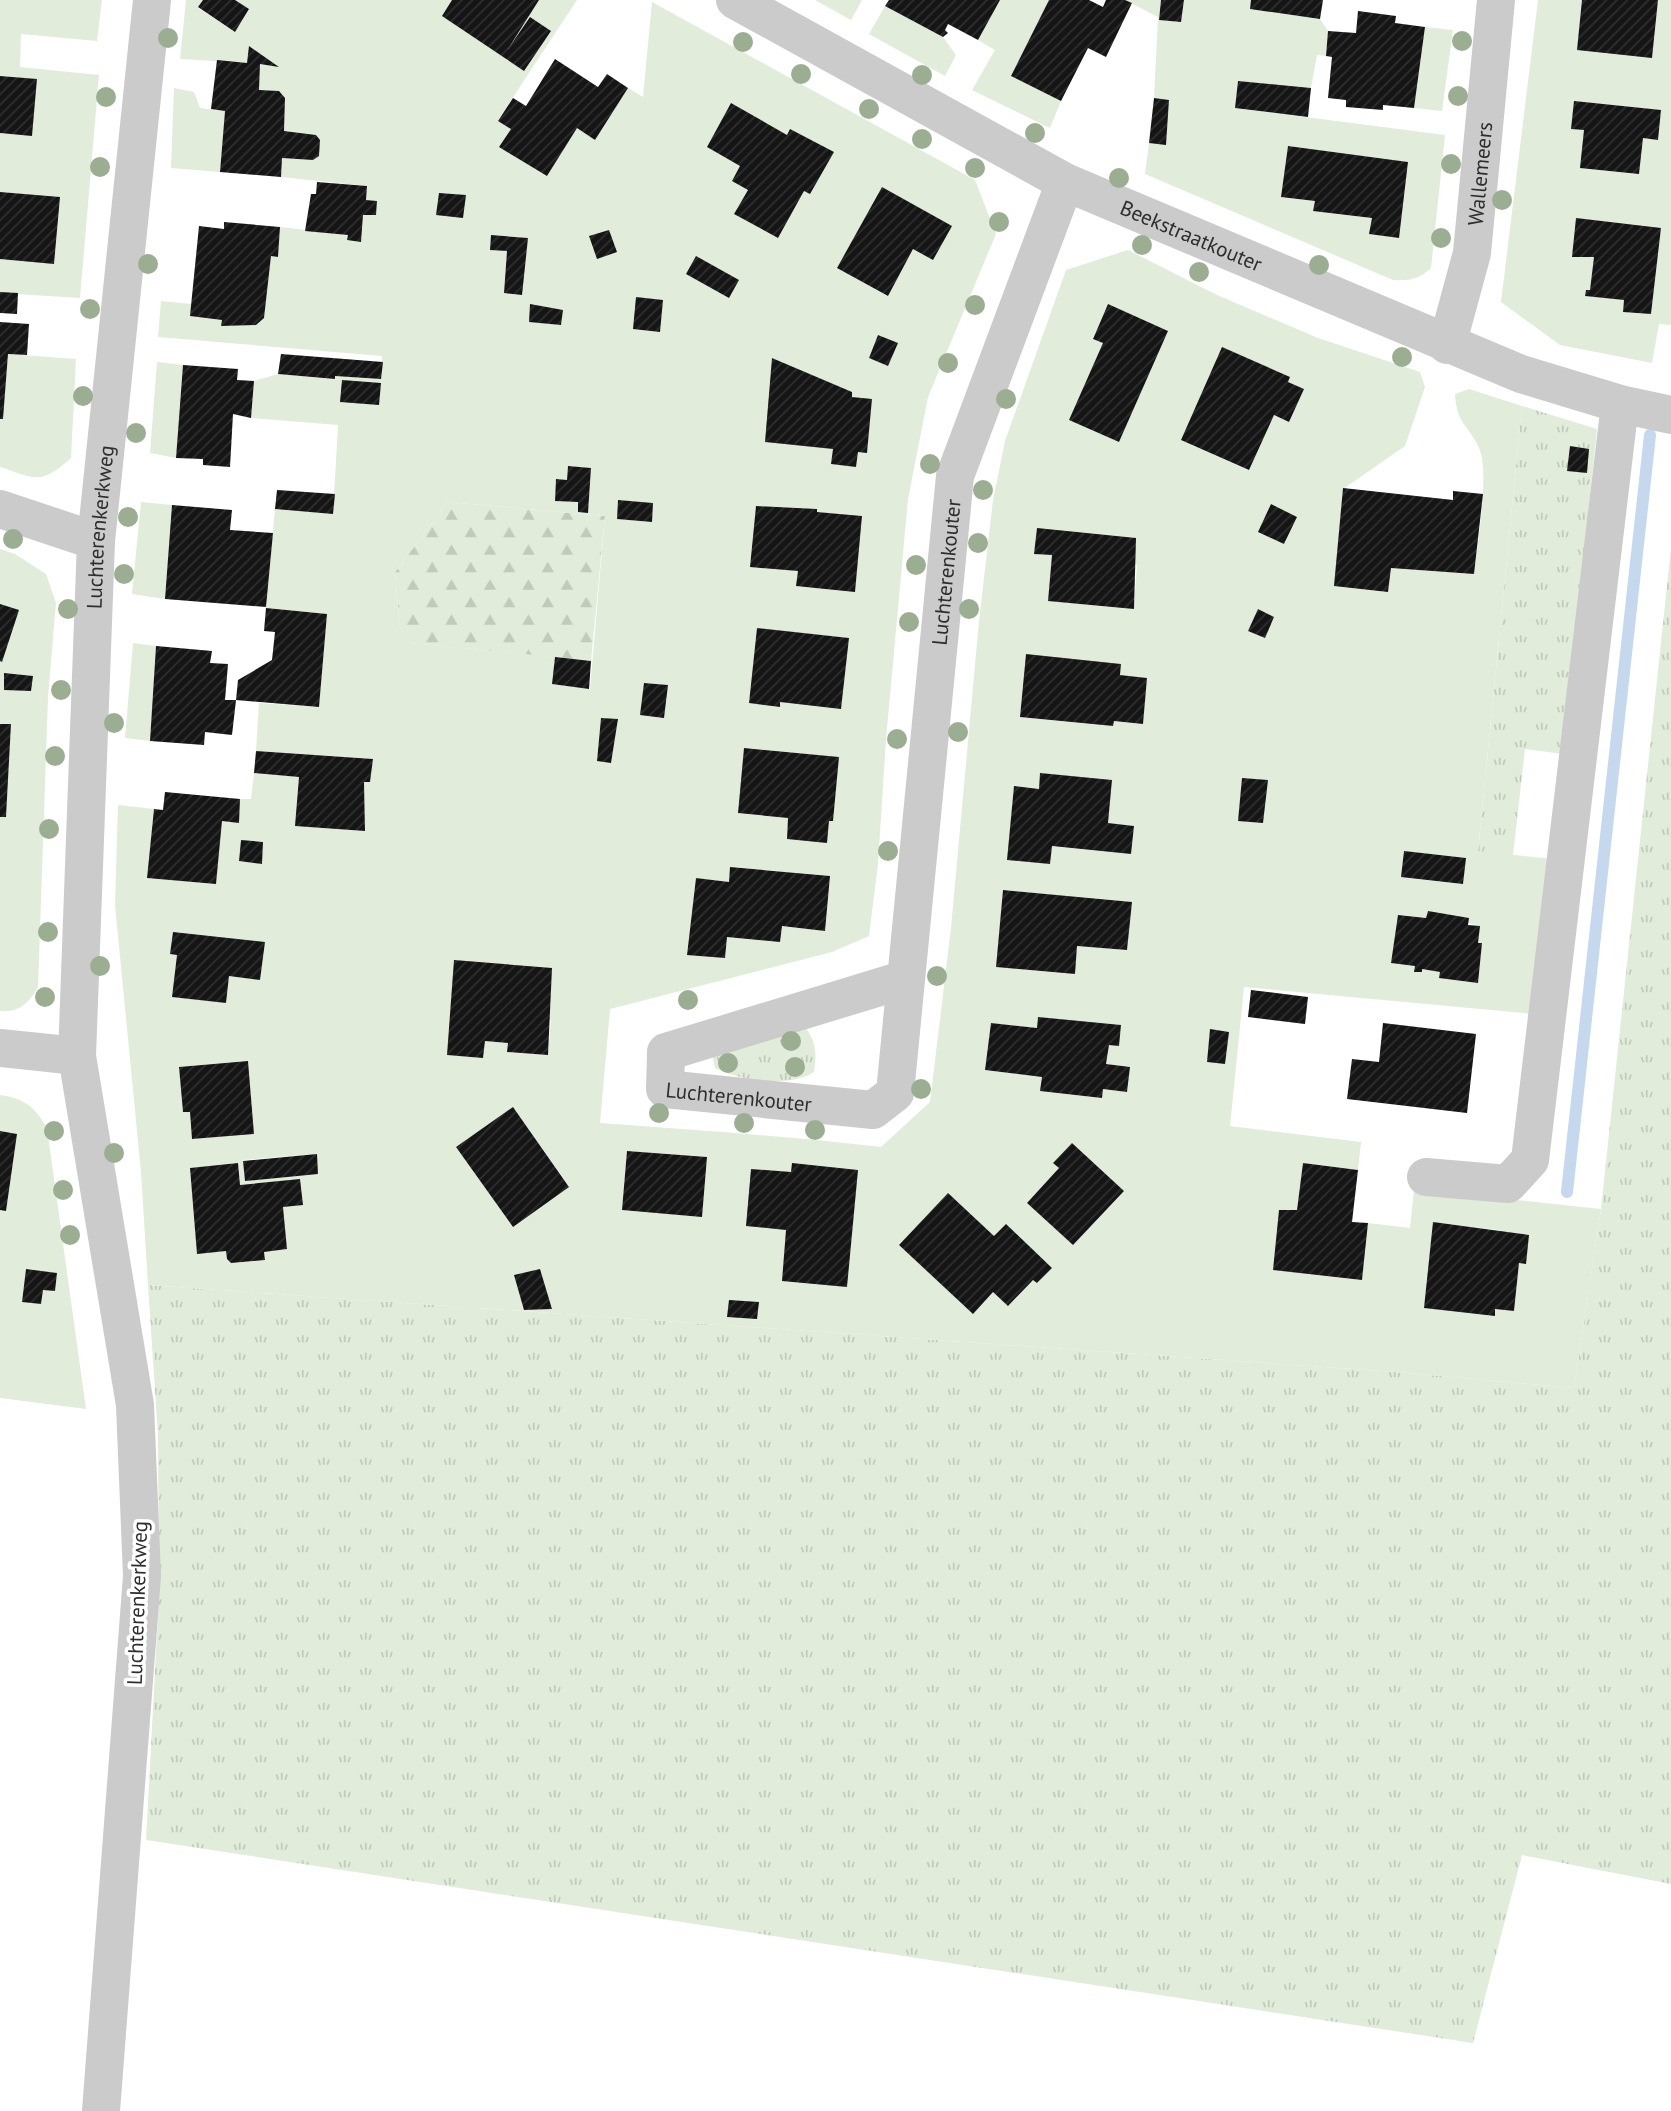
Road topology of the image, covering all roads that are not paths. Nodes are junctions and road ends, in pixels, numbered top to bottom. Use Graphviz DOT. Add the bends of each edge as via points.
graph roads {
  1 [pos="152,0"];
  2 [pos="735,0"];
  3 [pos="1496,0"];
  4 [pos="1065,182"];
  5 [pos="1447,345"];
  6 [pos="1620,404"];
  7 [pos="1671,415"];
  8 [pos="0,509"];
  9 [pos="96,541"];
  10 [pos="906,979"];
  11 [pos="0,1048"];
  12 [pos="77,1056"];
  13 [pos="1426,1177"];
  14 [pos="101,2111"];
  1 -- 9 [label="street, Luchterenkerkweg"];
  2 -- 4 [label="street, Beekstraatkouter"];
  3 -- 5 [label="street, Wallemeers" via="1472,253"];
  4 -- 5 [label="street, Beekstraatkouter"];
  4 -- 10 [label="street, Luchterenkouter" via="955,476"];
  5 -- 6 [label="street, Beekstraatkouter" via="1521,374"];
  6 -- 7 [label="street, Beekstraatkouter"];
  6 -- 13 [label="street" via="1530,1160 1508,1184"];
  8 -- 9 [label="street"];
  9 -- 12 [label="street, Luchterenkerkweg"];
  10 -- 10 [label="street, Luchterenkouter" via="895,1093 873,1110 665,1089 666,1052"];
  11 -- 12 [label="street"];
  12 -- 14 [label="street, Luchterenkerkweg" via="135,1405 142,1577"];
}
